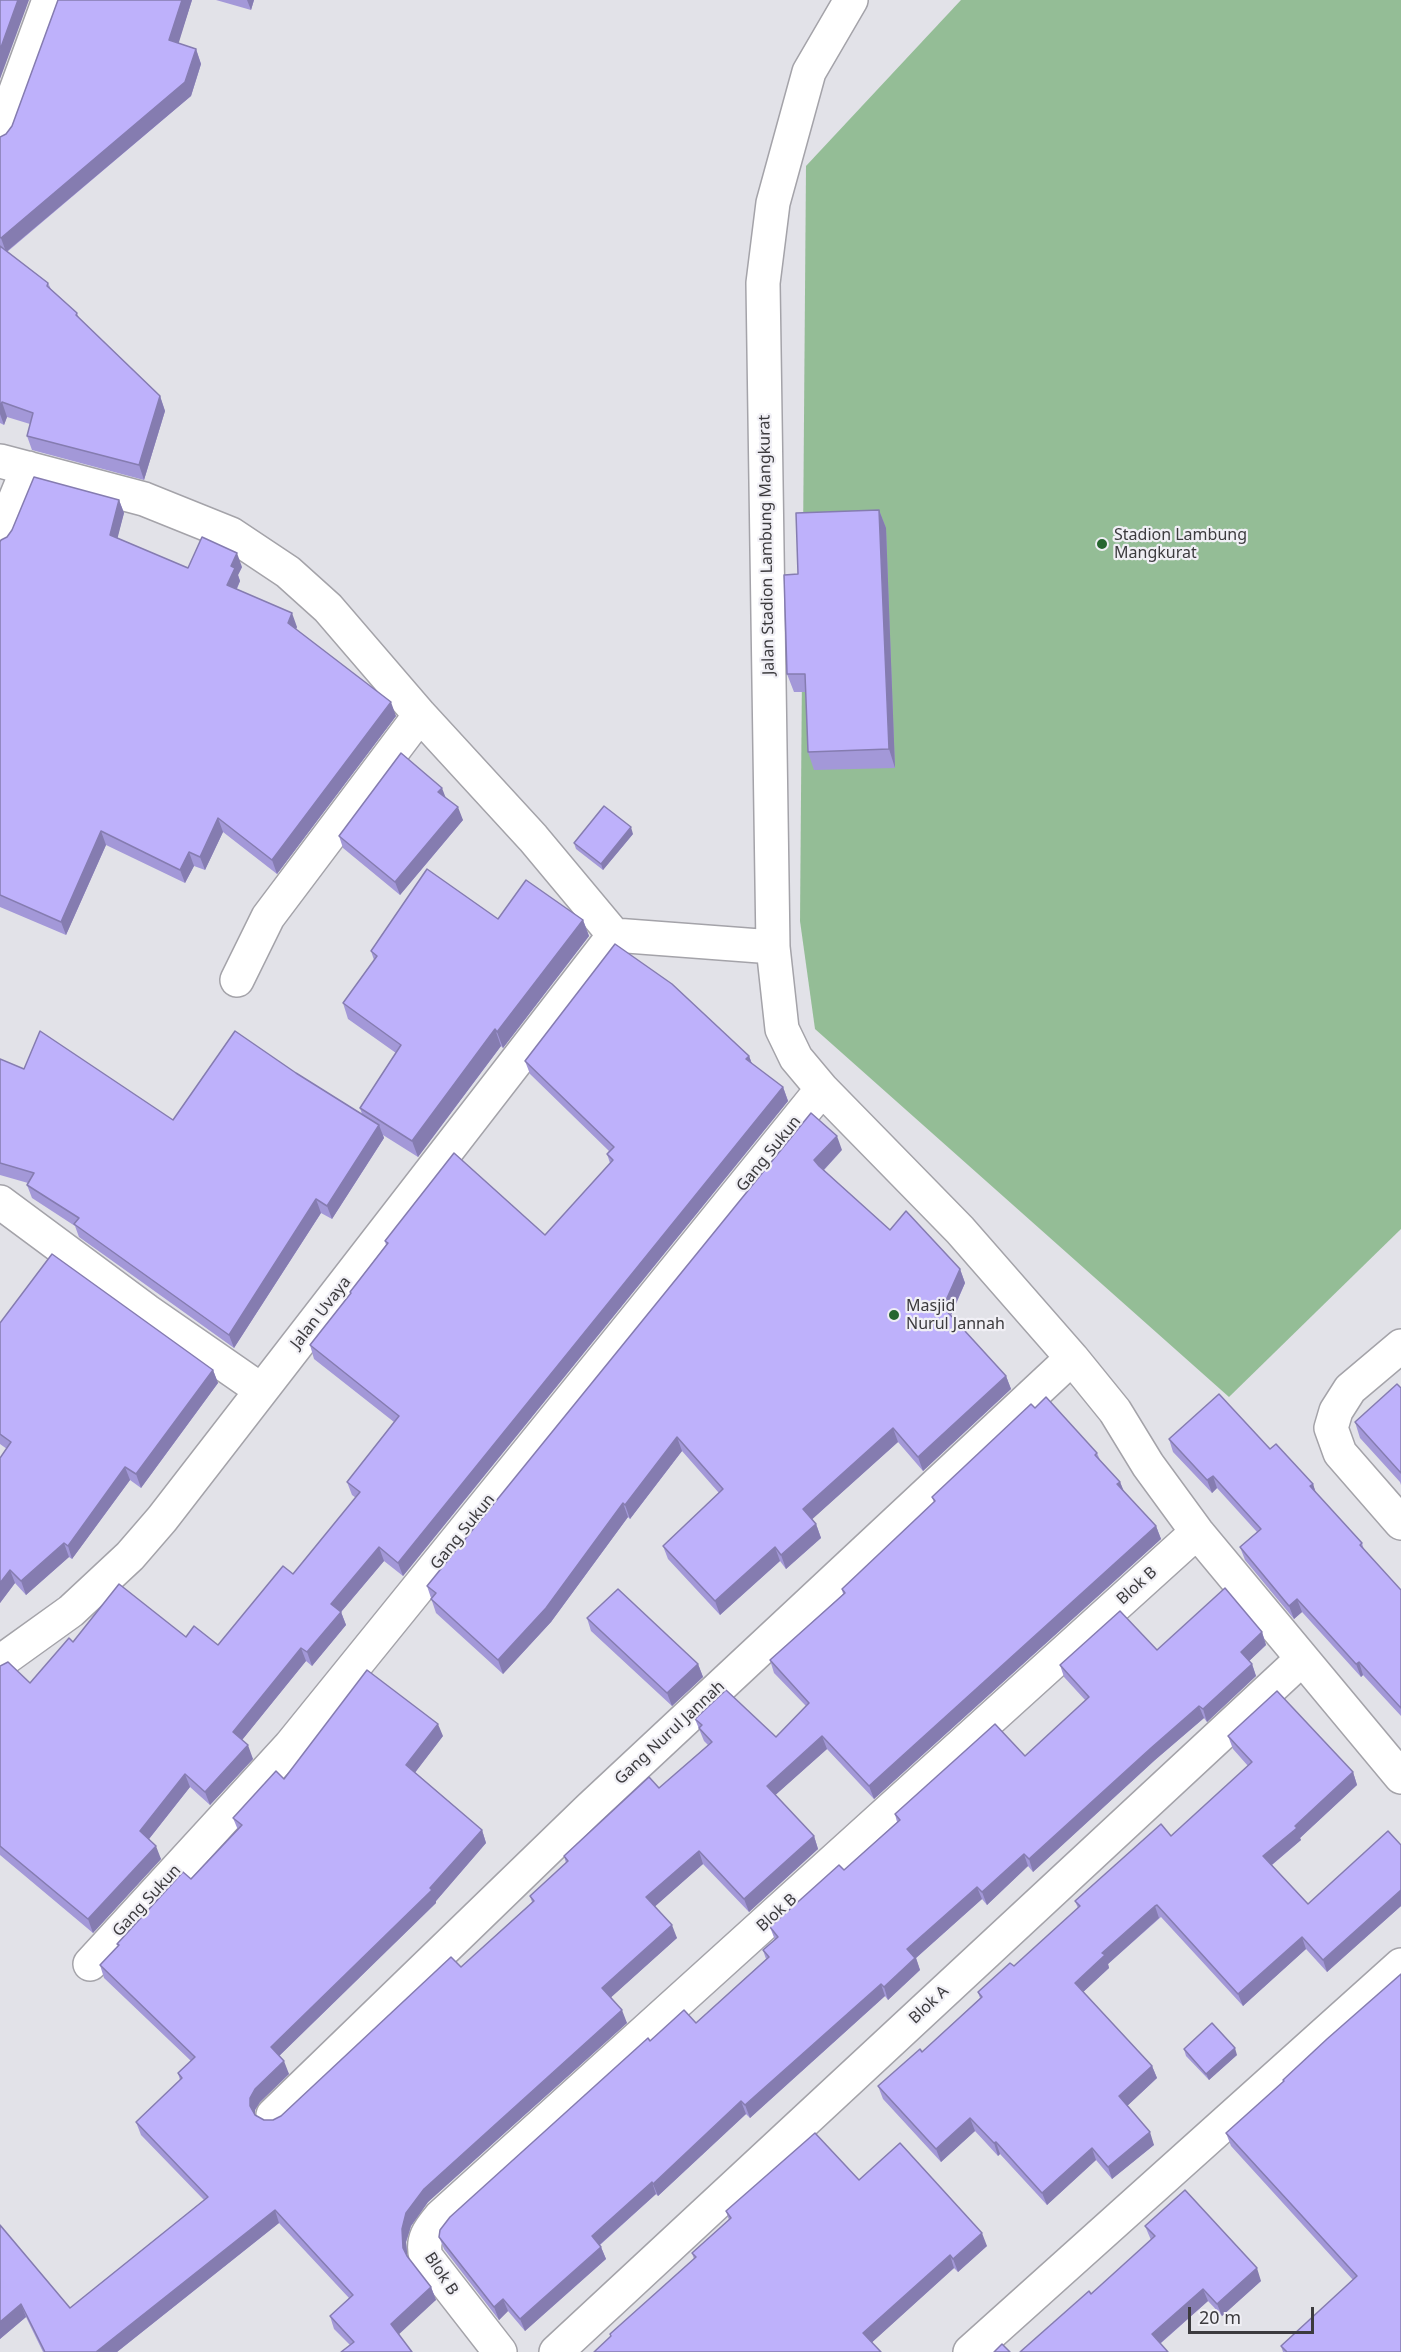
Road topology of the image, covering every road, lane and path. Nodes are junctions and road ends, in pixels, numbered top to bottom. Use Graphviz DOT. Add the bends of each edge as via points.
graph roads {
  1 [pos="49,0"];
  2 [pos="851,0"];
  3 [pos="0,134"];
  4 [pos="14,465"];
  5 [pos="0,536"];
  6 [pos="420,714"];
  7 [pos="614,935"];
  8 [pos="773,947"];
  9 [pos="237,980"];
  10 [pos="822,1089"];
  11 [pos="0,1202"];
  12 [pos="1401,1346"];
  13 [pos="1072,1358"];
  14 [pos="261,1390"];
  15 [pos="1401,1523"];
  16 [pos="1197,1532"];
  17 [pos="1302,1659"];
  18 [pos="0,1662"];
  19 [pos="1401,1777"];
  20 [pos="90,1964"];
  21 [pos="1401,1965"];
  22 [pos="273,2115"];
  23 [pos="500,2352"];
  24 [pos="556,2352"];
  25 [pos="970,2352"];
  1 -- 3 [label="street"];
  2 -- 8 [label="street, Jalan Stadion Lambung Mangkurat" via="809,72 773,203 763,283"];
  4 -- 5 [label="street"];
  4 -- 6 [label="street" via="144,499 231,534 288,572 328,608"];
  6 -- 7 [label="street" via="533,838"];
  6 -- 9 [label="street" via="268,917"];
  7 -- 8 [label="street"];
  7 -- 14 [label="street, Jalan Uvaya"];
  8 -- 10 [label="street, Jalan Stadion Lambung Mangkurat" via="782,1029 796,1058"];
  10 -- 13 [label="street, Jalan Stadion Lambung Mangkurat" via="960,1230"];
  10 -- 20 [label="street, Gang Sukun" via="290,1746"];
  11 -- 14 [label="street"];
  12 -- 15 [label="street" via="1350,1389 1336,1411 1332,1428 1340,1453"];
  13 -- 16 [label="street, Jalan Stadion Lambung Mangkurat" via="1115,1411"];
  13 -- 22 [label="street, Gang Nurul Jannah" via="589,1809"];
  14 -- 18 [label="street, Jalan Uvaya" via="130,1556 71,1611"];
  16 -- 17 [label="street, Jalan Stadion Lambung Mangkurat"];
  16 -- 23 [label="street, Blok B" via="441,2216 423,2245 426,2257"];
  17 -- 19 [label="street, Jalan Stadion Lambung Mangkurat"];
  17 -- 24 [label="street, Blok A"];
  21 -- 25 [label="street"];
}
